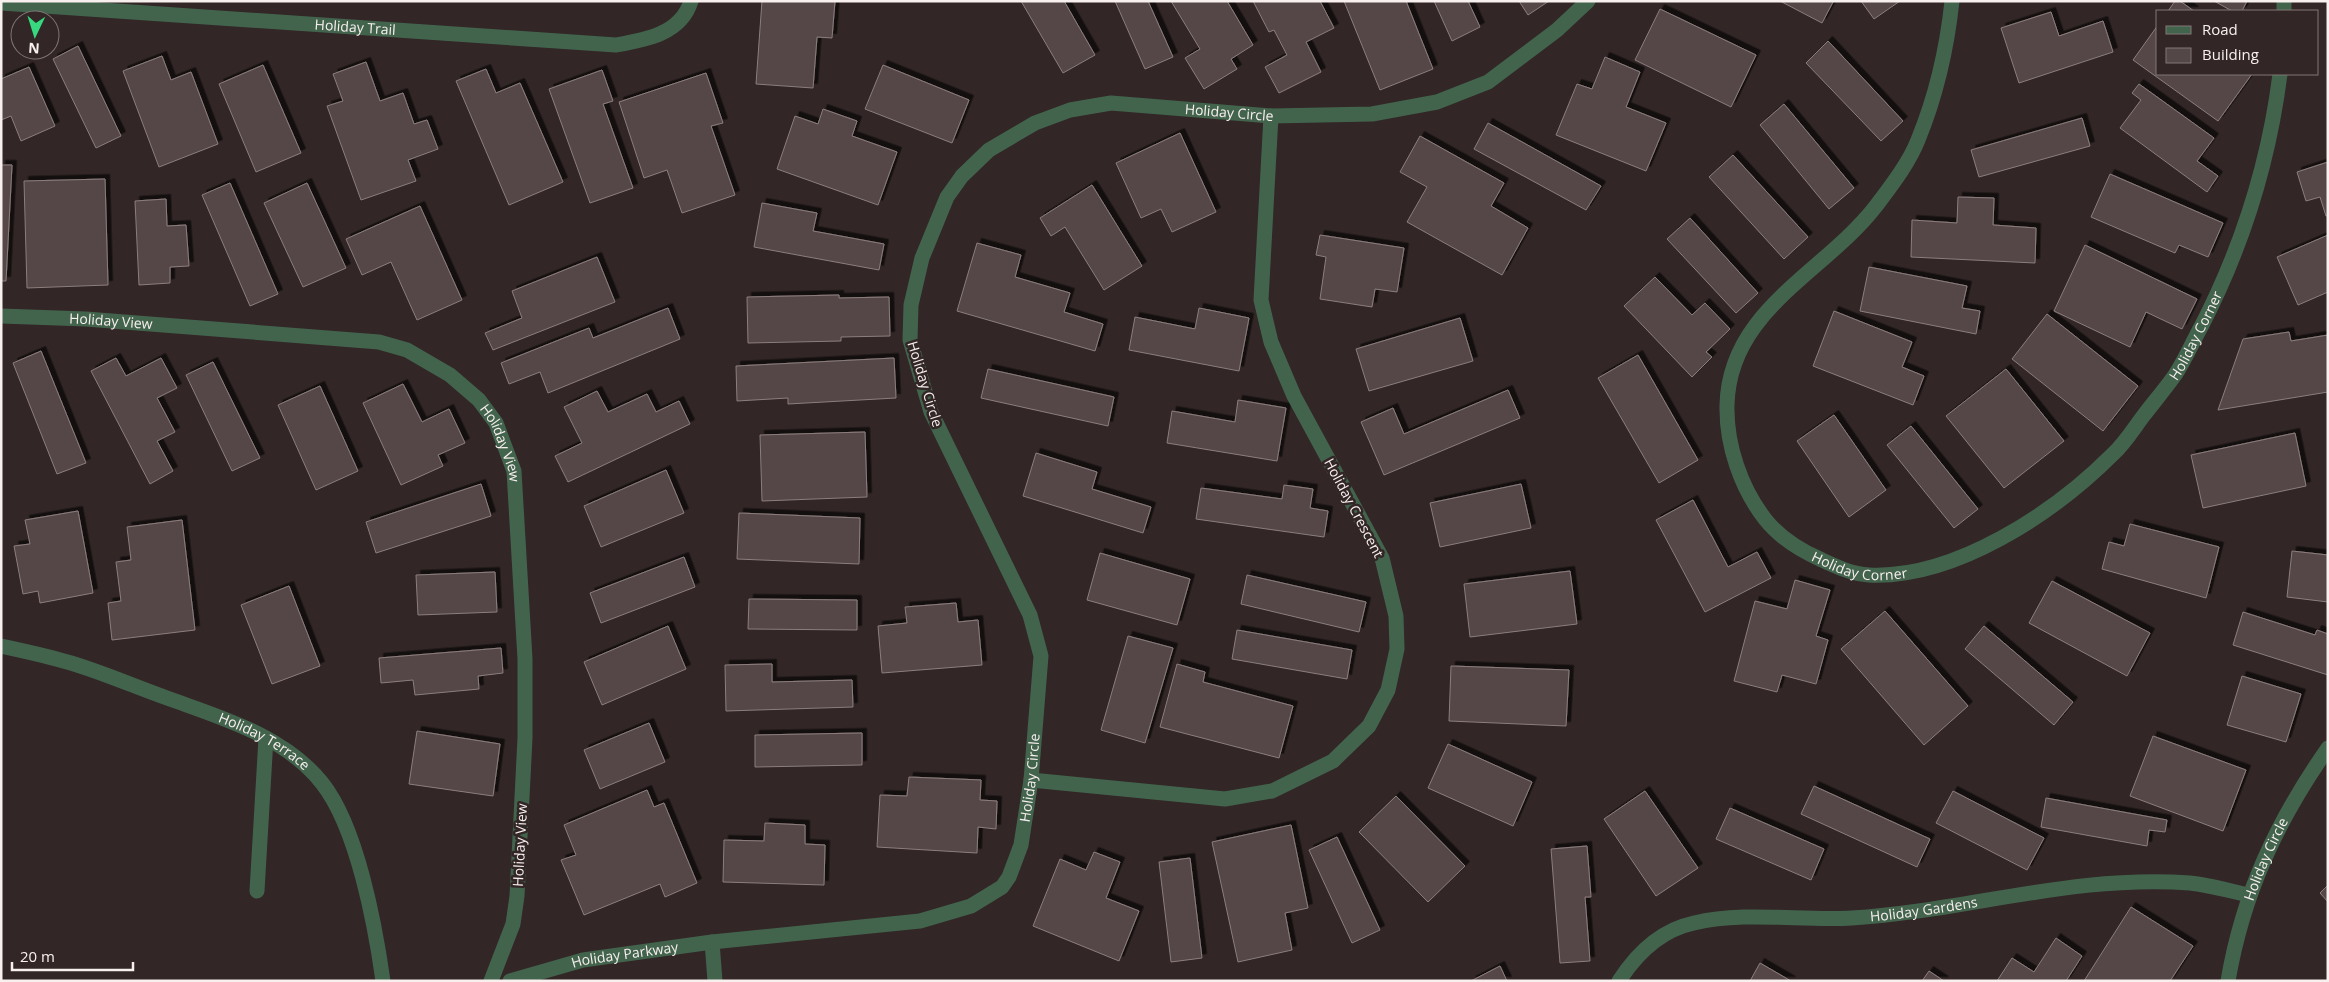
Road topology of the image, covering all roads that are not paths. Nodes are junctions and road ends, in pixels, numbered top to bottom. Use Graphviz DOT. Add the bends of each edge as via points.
graph roads {
  1 [pos="691,1"];
  2 [pos="1588,1"];
  3 [pos="1952,1"];
  4 [pos="1,4"];
  5 [pos="2280,75"];
  6 [pos="1271,116"];
  7 [pos="1,316"];
  8 [pos="1,646"];
  9 [pos="266,738"];
  10 [pos="2328,748"];
  11 [pos="1031,780"];
  12 [pos="257,891"];
  13 [pos="2249,895"];
  14 [pos="712,942"];
  15 [pos="383,981"];
  16 [pos="491,981"];
  17 [pos="510,981"];
  18 [pos="715,981"];
  19 [pos="1618,981"];
  20 [pos="2228,981"];
  1 -- 4 [label="street, Holiday Trail" via="688,11 667,30 650,39 616,45"];
  2 -- 6 [label="street, Holiday Circle" via="1557,30 1488,82 1437,102 1372,114"];
  3 -- 5 [label="street, Holiday Corner" via="1942,66 1918,141 1906,163 1857,228 1754,325 1734,358 1728,384 1726,408 1732,448 1753,503 1773,530 1801,551 1867,575 1902,574 1994,542 2060,501 2115,452 2177,372 2221,287 2240,242 2267,149"];
  6 -- 11 [label="street, Holiday Circle" via="1111,103 1070,110 1035,123 989,150 962,176 947,197 922,258 911,305 910,340 931,412 1030,614 1041,656"];
  6 -- 11 [label="street, Holiday Crescent" via="1260,300 1271,342 1294,396 1382,558 1396,616 1397,649 1388,690 1369,726 1333,761 1272,791 1224,799"];
  7 -- 16 [label="street, Holiday View" via="86,319 379,342 407,350 450,375 479,400 496,424 514,471 524,659 525,738 517,896 513,924"];
  8 -- 9 [label="street, Holiday Terrace" via="71,663"];
  9 -- 12 [label="street"];
  9 -- 15 [label="street, Holiday Terrace" via="296,758 322,782 337,805 357,858"];
  10 -- 13 [label="street, Holiday Circle" via="2307,778 2264,855"];
  11 -- 14 [label="street, Holiday Circle" via="1021,845 1009,877 1002,887 971,906 920,921"];
  13 -- 19 [label="street, Holiday Gardens" via="2190,883 2097,883 1908,913 1851,918 1755,917 1694,923 1660,935 1630,963"];
  13 -- 20 [label="street, Holiday Circle"];
  14 -- 17 [label="street, Holiday Parkway" via="583,960"];
  14 -- 18 [label="street"];
}
